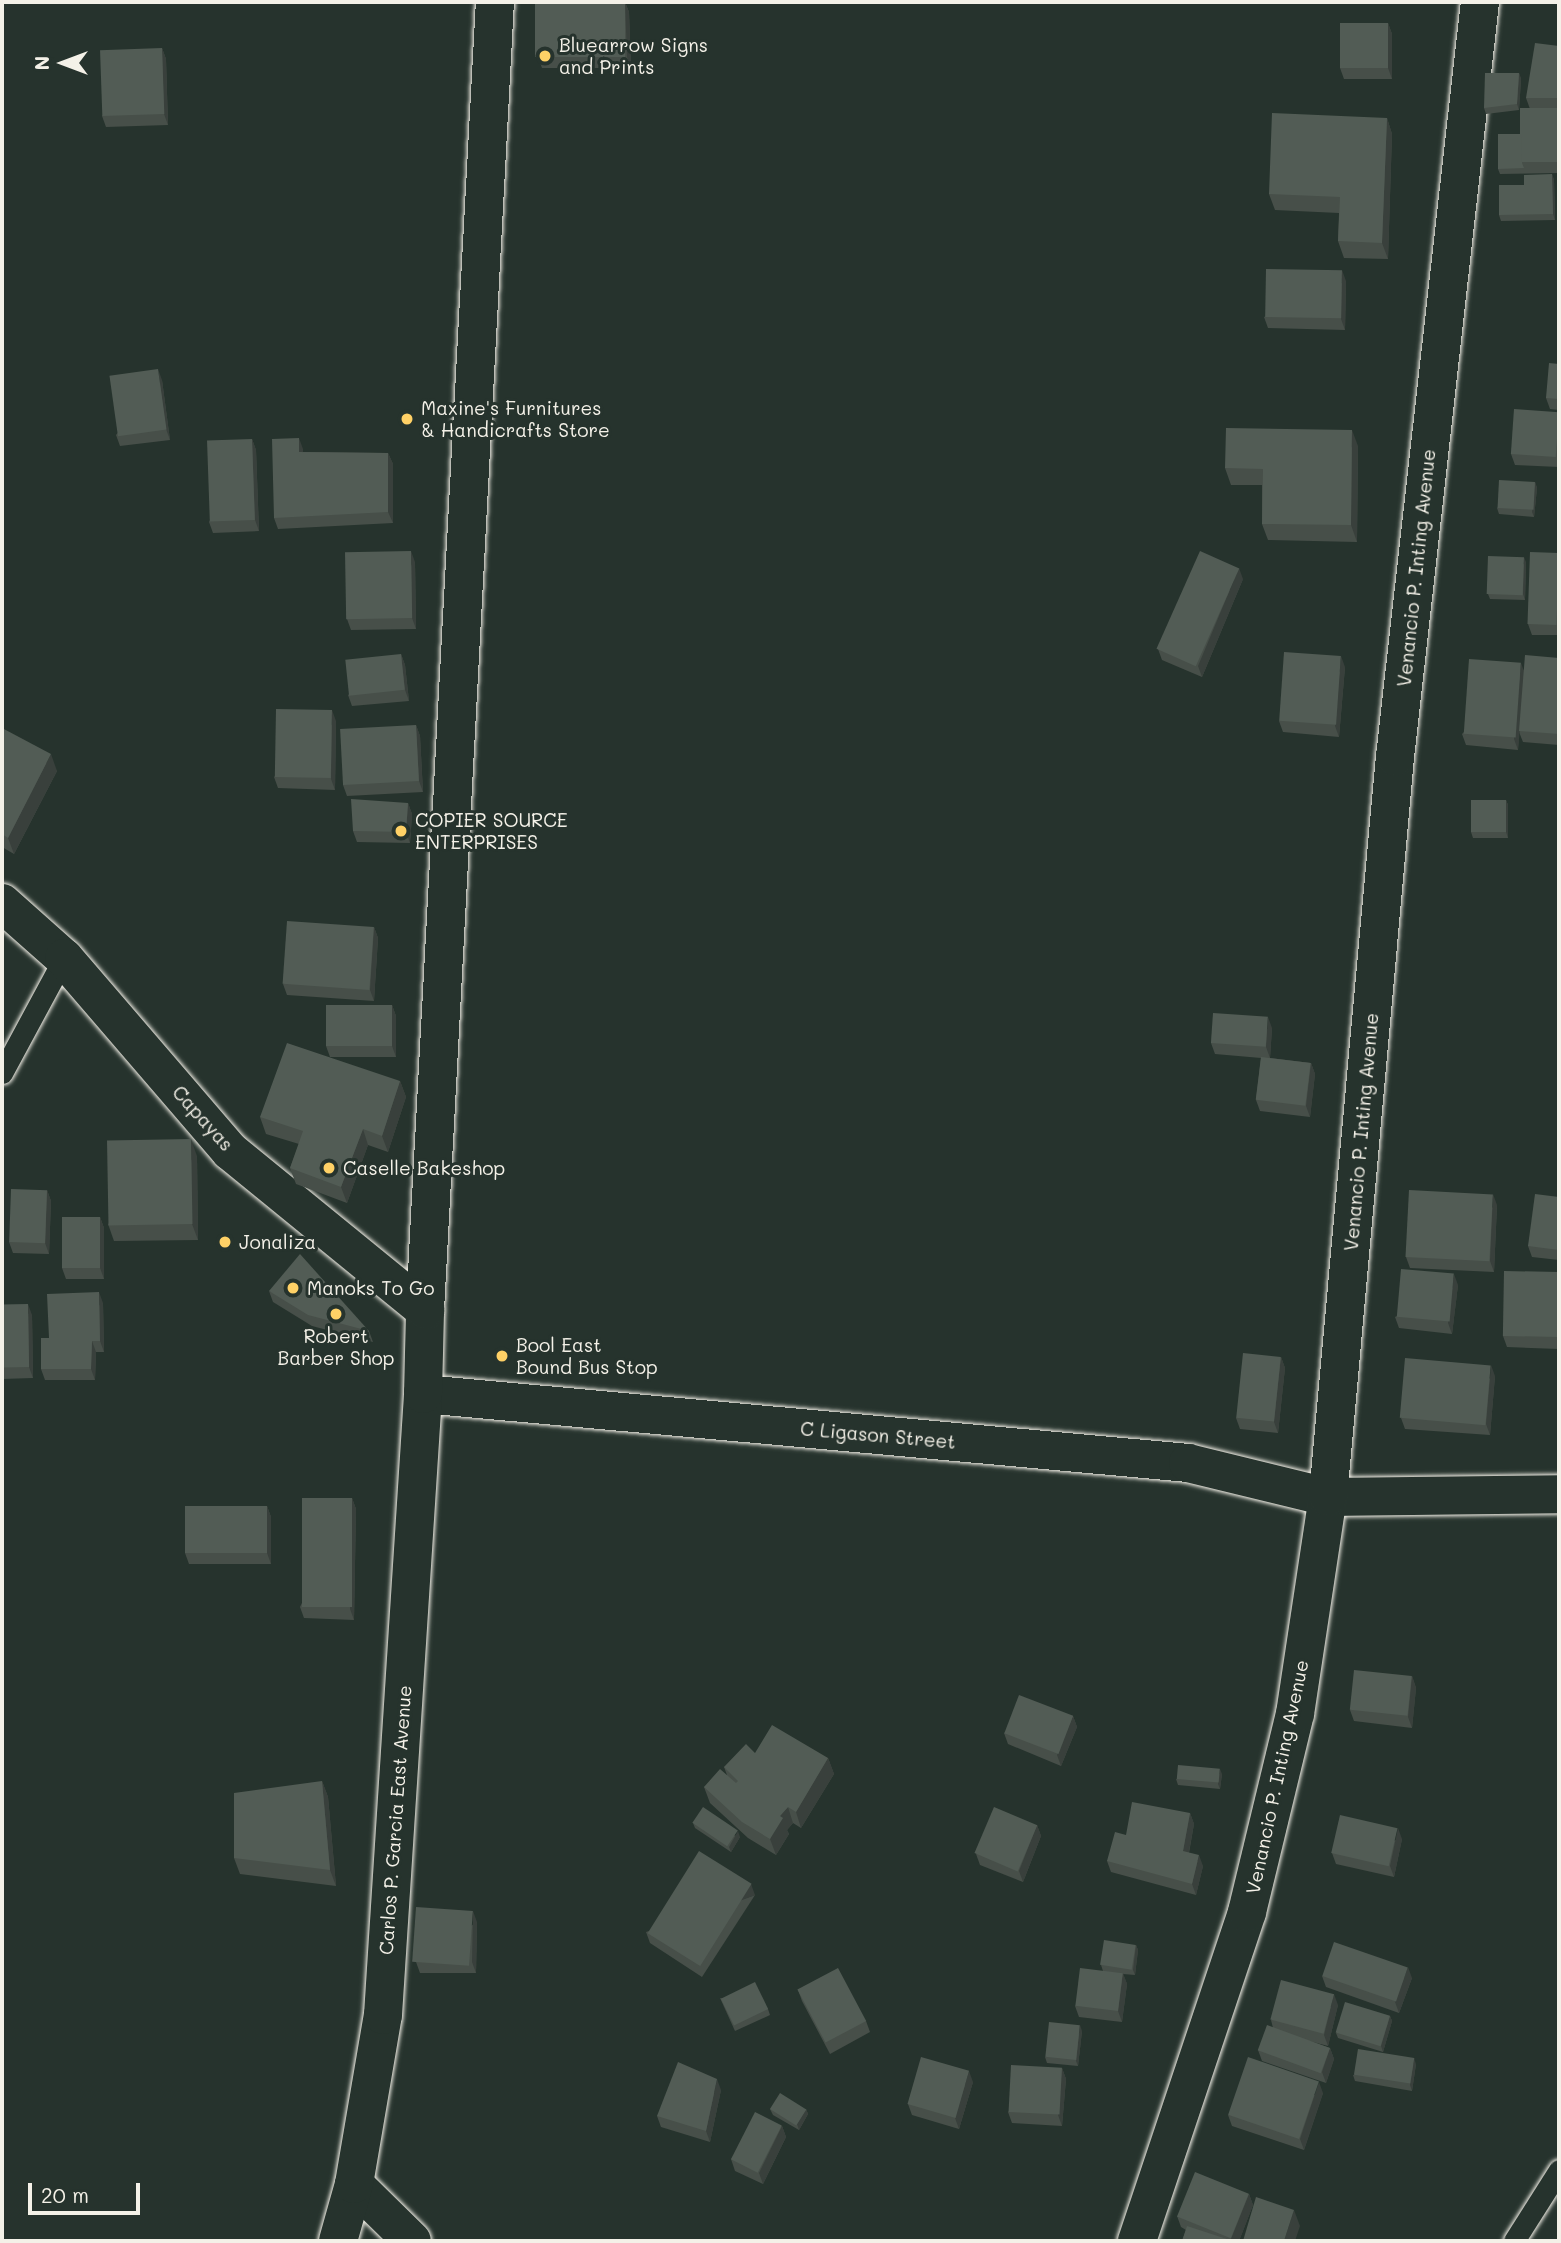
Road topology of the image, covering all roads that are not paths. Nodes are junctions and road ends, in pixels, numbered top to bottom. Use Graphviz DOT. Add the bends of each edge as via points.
graph roads {
  1 [pos="495,2"];
  2 [pos="1480,2"];
  3 [pos="2,903"];
  4 [pos="64,958"];
  5 [pos="2,1073"];
  6 [pos="425,1310"];
  7 [pos="423,1394"];
  8 [pos="1559,1494"];
  9 [pos="1328,1497"];
  10 [pos="1559,2170"];
  11 [pos="354,2184"];
  12 [pos="338,2241"];
  13 [pos="412,2241"];
  14 [pos="1137,2241"];
  15 [pos="1514,2241"];
  1 -- 6 [label="main road, Carlos P. Garcia East Avenue"];
  2 -- 9 [label="main road, Venancio P. Inting Avenue" via="1395,757"];
  3 -- 4 [label="main road, Capayas"];
  4 -- 5 [label="lane"];
  4 -- 6 [label="main road, Capayas" via="230,1151"];
  6 -- 7 [label="main road, Carlos P. Garcia East Avenue"];
  7 -- 9 [label="main road, C Ligason Street" via="1188,1463"];
  7 -- 11 [label="main road, Carlos P. Garcia East Avenue" via="383,2015"];
  8 -- 9 [label="main road, C Ligason Street"];
  9 -- 14 [label="main road, Venancio P. Inting Avenue" via="1295,1714 1247,1912"];
  10 -- 15 [label="lane"];
  11 -- 12 [label="main road, Carlos P. Garcia East Avenue"];
  11 -- 13 [label="main road"];
}
